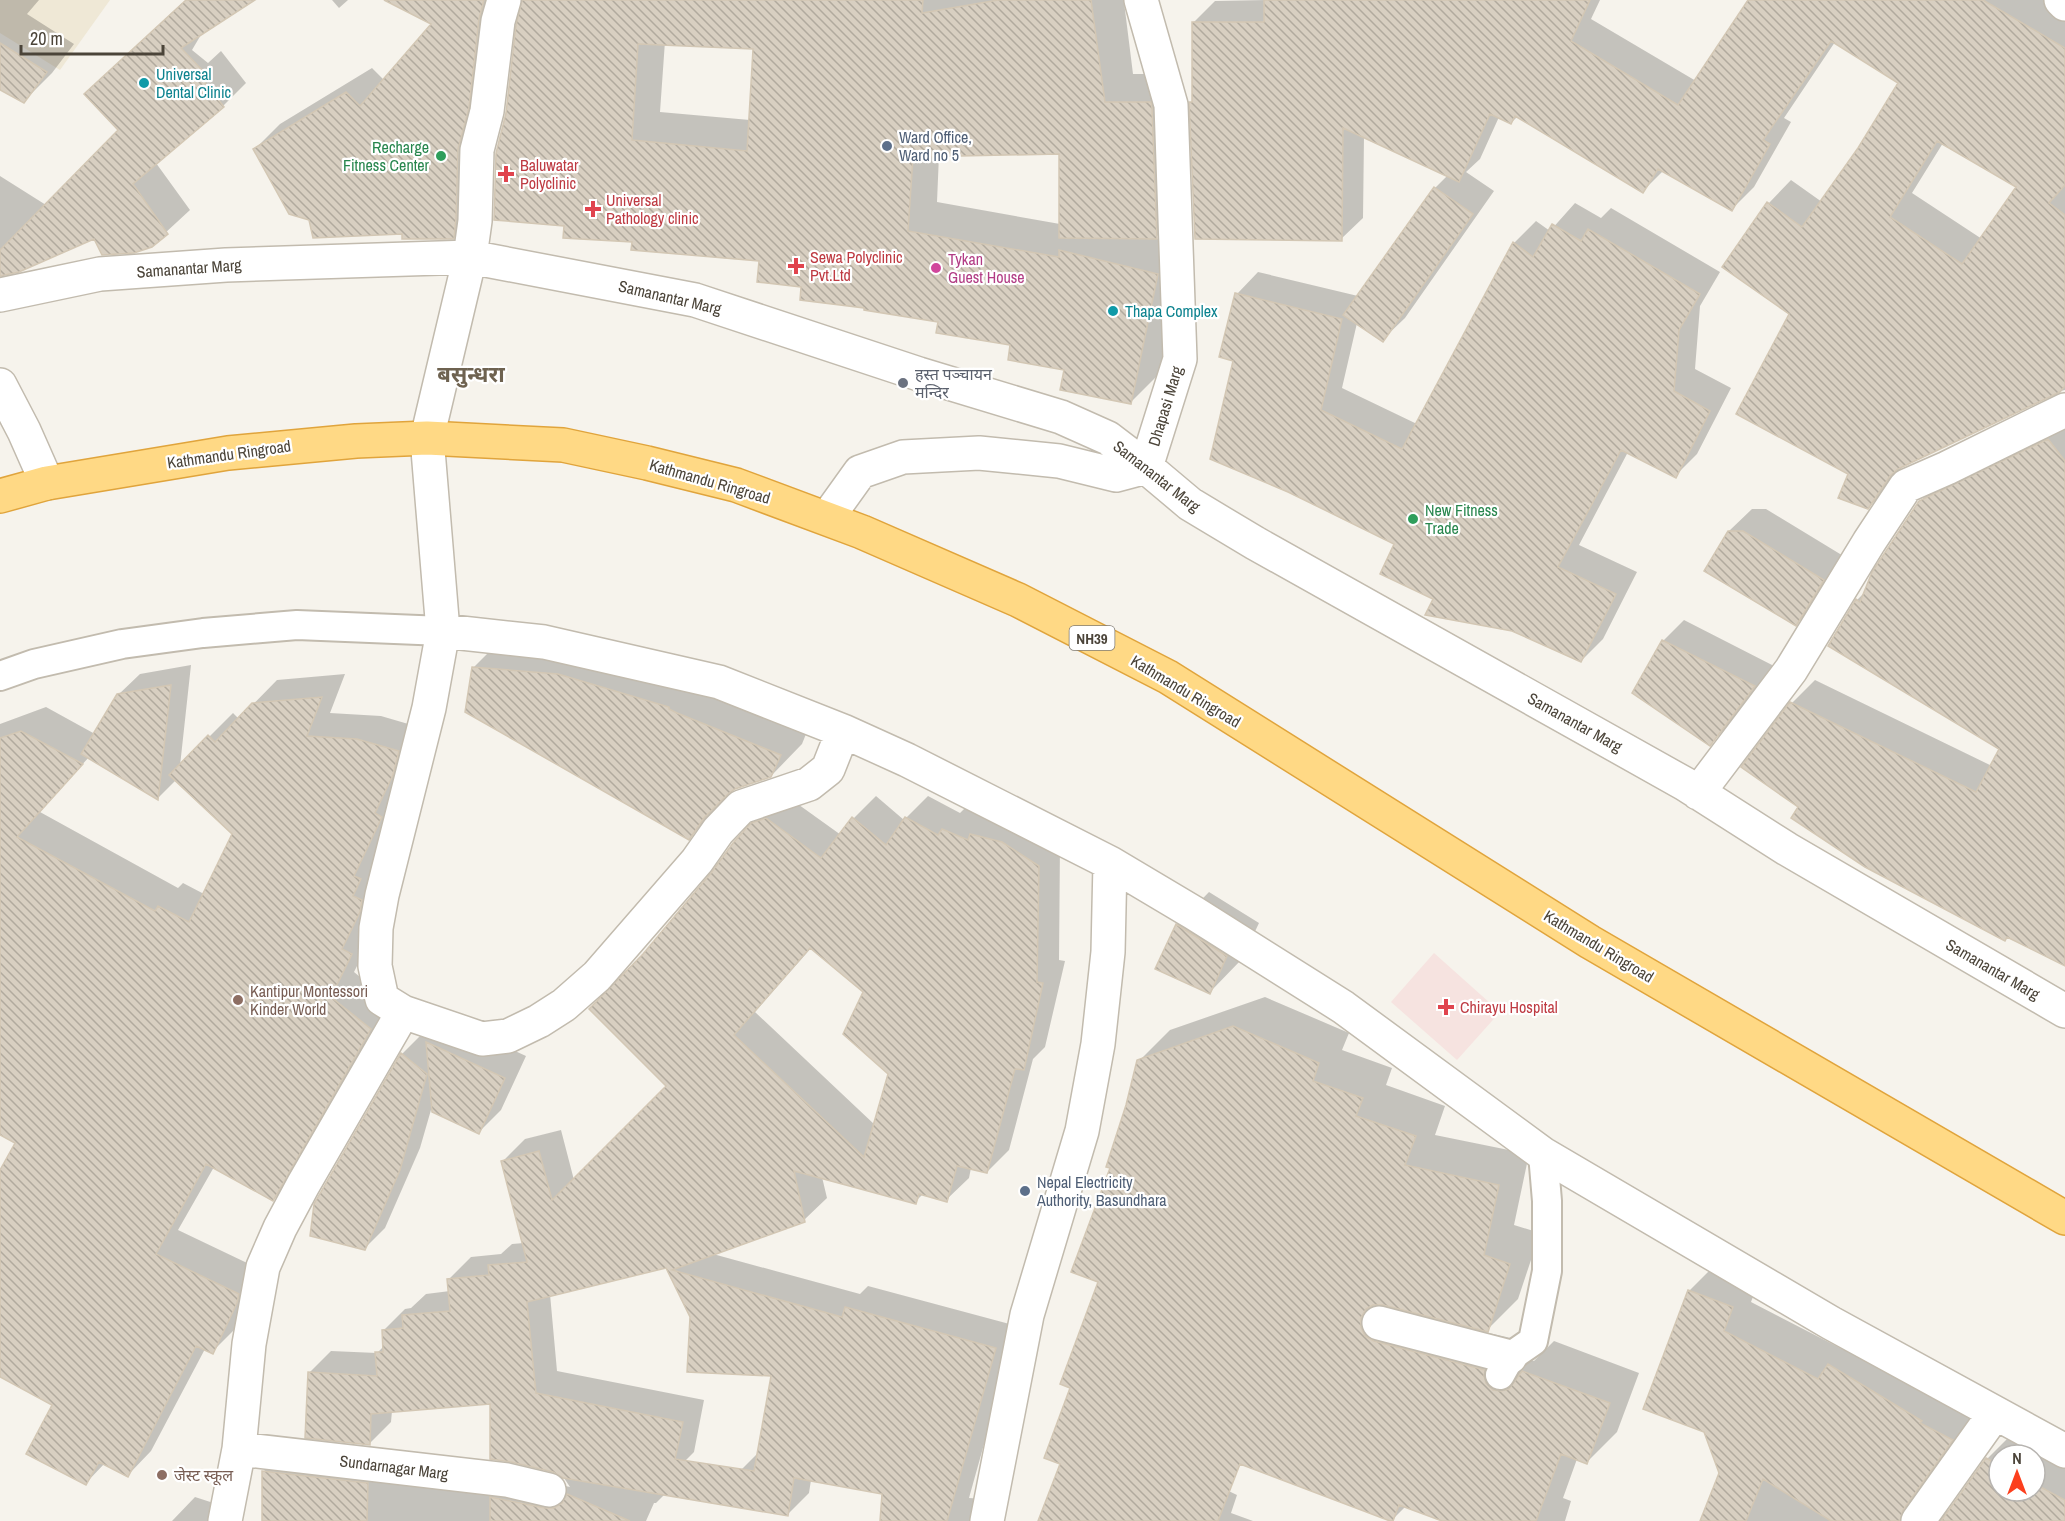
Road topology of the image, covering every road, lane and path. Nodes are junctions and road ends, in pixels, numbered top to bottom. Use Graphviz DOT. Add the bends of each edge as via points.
graph roads {
  1 [pos="504,0"];
  2 [pos="1141,0"];
  3 [pos="2061,0"];
  4 [pos="2065,4"];
  5 [pos="470,257"];
  6 [pos="0,296"];
  7 [pos="0,385"];
  8 [pos="2065,410"];
  9 [pos="427,438"];
  10 [pos="1146,467"];
  11 [pos="47,483"];
  12 [pos="0,496"];
  13 [pos="827,518"];
  14 [pos="443,631"];
  15 [pos="0,676"];
  16 [pos="843,731"];
  17 [pos="1698,793"];
  18 [pos="1110,863"];
  19 [pos="2065,1011"];
  20 [pos="403,1012"];
  21 [pos="1543,1154"];
  22 [pos="2065,1218"];
  23 [pos="1379,1323"];
  24 [pos="1505,1366"];
  25 [pos="1995,1413"];
  26 [pos="239,1449"];
  27 [pos="2065,1452"];
  28 [pos="549,1490"];
  29 [pos="225,1521"];
  30 [pos="987,1521"];
  31 [pos="1918,1521"];
  1 -- 5 [label="street" via="477,150"];
  2 -- 10 [label="street, Dhapasi Marg" via="1171,105 1180,359"];
  3 -- 4 [label="street"];
  5 -- 6 [label="street, Samanantar Marg" via="226,265 100,274"];
  5 -- 9 [label="street"];
  5 -- 10 [label="street, Samanantar Marg" via="695,300 1061,417 1108,438"];
  7 -- 11 [label="street"];
  8 -- 17 [label="street" via="1906,486 1791,670"];
  9 -- 11 [label="highway, Kathmandu Ringroad / NH39" via="294,445"];
  9 -- 13 [label="highway, Kathmandu Ringroad / NH39" via="563,445 736,485"];
  9 -- 14 [label="street"];
  10 -- 13 [label="street, Dhapasi Marg" via="1116,475 1059,461 979,453 903,457 860,471"];
  10 -- 17 [label="street, Samanantar Marg" via="1190,504 1255,543"];
  11 -- 12 [label="highway, Kathmandu Ringroad / NH39"];
  13 -- 22 [label="highway, Kathmandu Ringroad / NH39" via="1018,600 1168,678 1590,942"];
  14 -- 15 [label="lane" via="297,625 202,633 122,644"];
  14 -- 16 [label="street" via="544,642 719,682"];
  14 -- 20 [label="street" via="429,708 376,928 375,966 382,999"];
  16 -- 18 [label="street"];
  16 -- 20 [label="street" via="828,769 809,784 741,807 597,976 539,1021 508,1036 482,1039"];
  17 -- 19 [label="street, Samanantar Marg"];
  18 -- 21 [label="street" via="1343,1007"];
  18 -- 30 [label="street" via="1108,952 1098,1044 1082,1131 1027,1315"];
  20 -- 26 [label="street" via="303,1185 263,1267 249,1344"];
  21 -- 24 [label="lane" via="1548,1271 1533,1341"];
  21 -- 25 [label="street" via="1831,1323"];
  23 -- 24 [label="street"];
  25 -- 27 [label="street"];
  25 -- 31 [label="street"];
  26 -- 28 [label="street, Sundarnagar Marg" via="507,1480"];
  26 -- 29 [label="street"];
}
